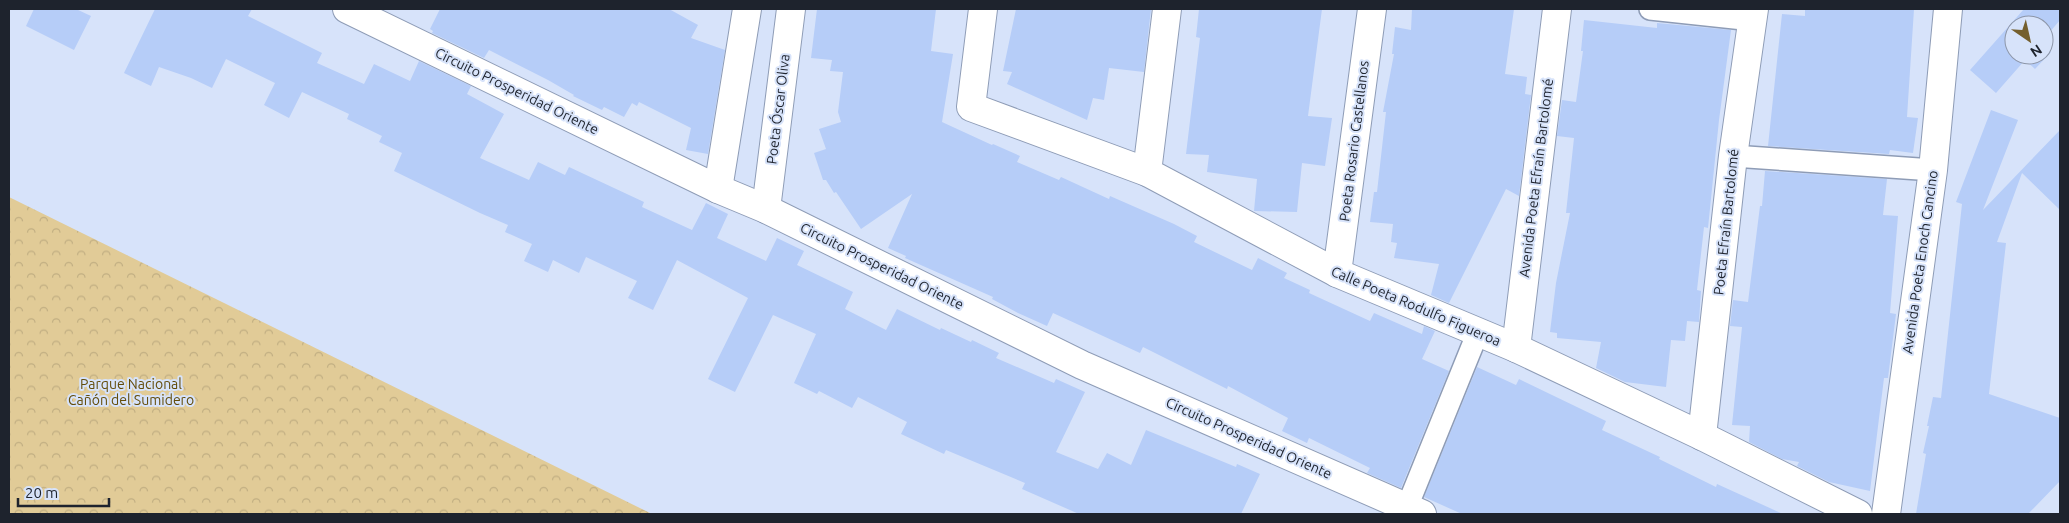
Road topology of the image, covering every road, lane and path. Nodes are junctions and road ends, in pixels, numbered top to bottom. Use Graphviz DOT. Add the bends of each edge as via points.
graph roads {
  1 [pos="347,9"];
  2 [pos="747,9"];
  3 [pos="790,9"];
  4 [pos="983,9"];
  5 [pos="1167,9"];
  6 [pos="1372,9"];
  7 [pos="1557,9"];
  8 [pos="1650,9"];
  9 [pos="1948,9"];
  10 [pos="1753,14"];
  11 [pos="1732,156"];
  12 [pos="1933,170"];
  13 [pos="1147,172"];
  14 [pos="718,189"];
  15 [pos="766,209"];
  16 [pos="1337,273"];
  17 [pos="1478,332"];
  18 [pos="1516,348"];
  19 [pos="1702,436"];
  20 [pos="1414,511"];
  21 [pos="1858,514"];
  22 [pos="1886,514"];
  1 -- 14 [label="street, Circuito Prosperidad Oriente"];
  2 -- 14 [label="street"];
  3 -- 15 [label="street, Poeta Óscar Oliva"];
  4 -- 13 [label="street, Calle Poeta Rodulfo Figueroa" via="971,107"];
  5 -- 13 [label="street"];
  6 -- 16 [label="street, Poeta Rosario Castellanos"];
  7 -- 18 [label="street, Avenida Poeta Efraín Bartolomé"];
  8 -- 10 [label="street"];
  9 -- 12 [label="street, Avenida Poeta Enoch Cancino"];
  10 -- 11 [label="street, Poeta Efraín Bartolomé"];
  11 -- 12 [label="street"];
  11 -- 19 [label="street, Poeta Efraín Bartolomé"];
  12 -- 22 [label="street, Avenida Poeta Enoch Cancino"];
  13 -- 16 [label="street, Calle Poeta Rodulfo Figueroa"];
  14 -- 15 [label="street, Circuito Prosperidad Oriente"];
  15 -- 20 [label="street, Circuito Prosperidad Oriente" via="1082,365"];
  16 -- 17 [label="street, Calle Poeta Rodulfo Figueroa"];
  17 -- 18 [label="street, Calle Poeta Rodulfo Figueroa"];
  17 -- 20 [label="street"];
  18 -- 19 [label="street, Calle Poeta Rodulfo Figueroa"];
  19 -- 21 [label="street, Calle Poeta Rodulfo Figueroa"];
}
